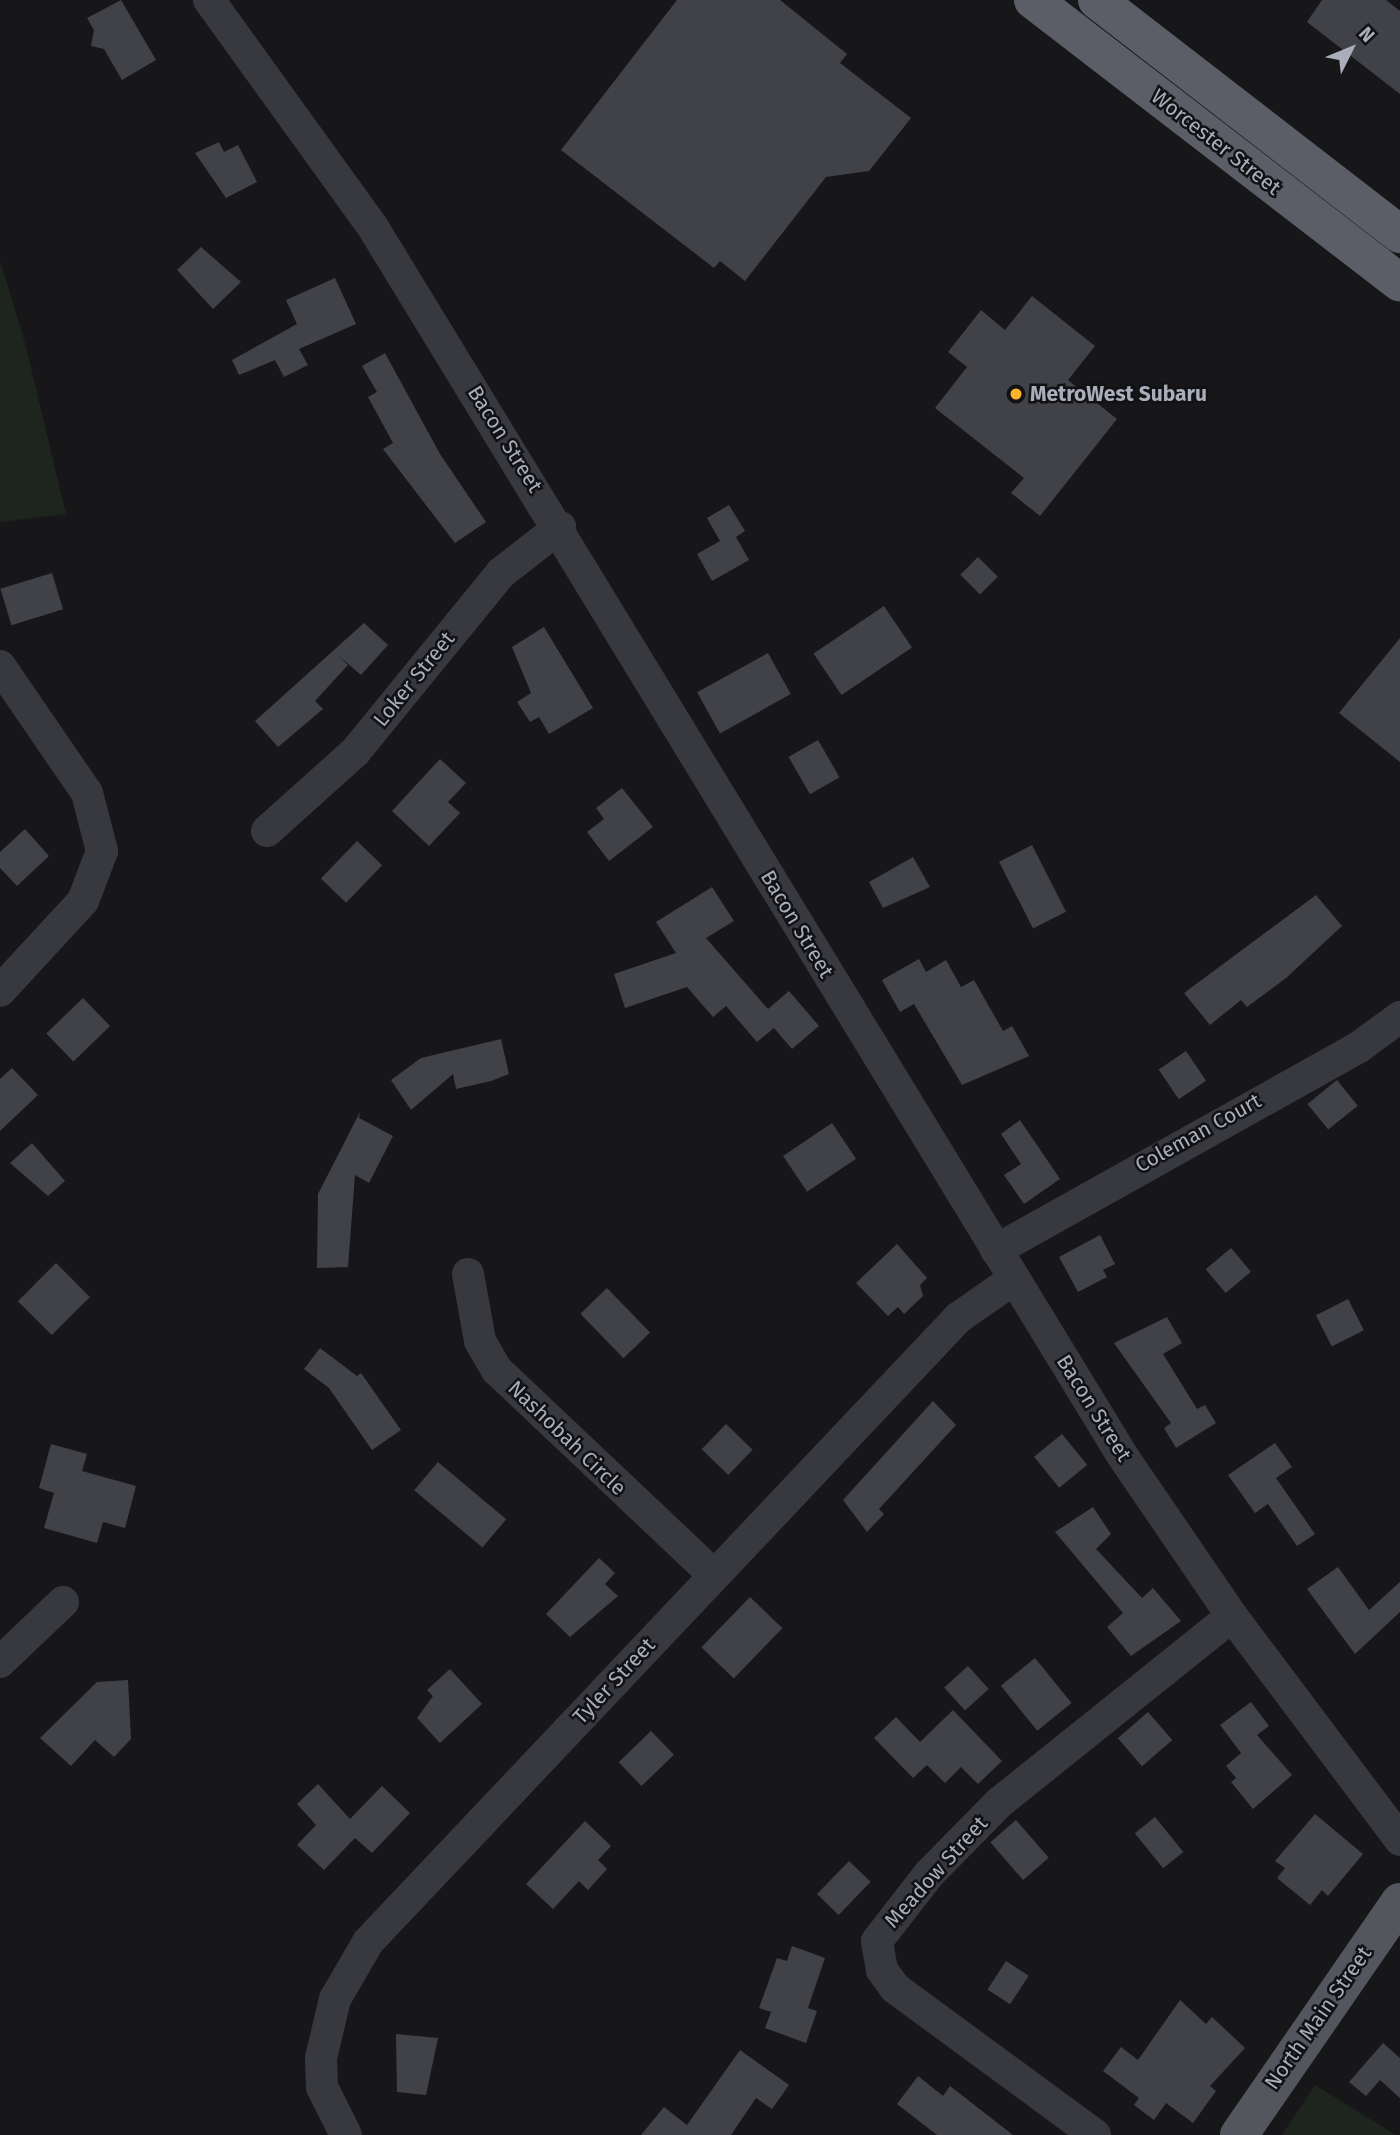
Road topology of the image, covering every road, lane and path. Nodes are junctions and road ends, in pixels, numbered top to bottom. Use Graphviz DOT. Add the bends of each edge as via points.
graph roads {
  1 [pos="209,0"];
  2 [pos="1033,0"];
  3 [pos="1097,0"];
  4 [pos="1400,234"];
  5 [pos="1400,283"];
  6 [pos="560,527"];
  7 [pos="0,666"];
  8 [pos="267,831"];
  9 [pos="0,991"];
  10 [pos="1400,1017"];
  11 [pos="996,1250"];
  12 [pos="468,1274"];
  13 [pos="1014,1279"];
  14 [pos="713,1574"];
  15 [pos="63,1602"];
  16 [pos="1232,1616"];
  17 [pos="0,1661"];
  18 [pos="1400,1840"];
  19 [pos="1400,1902"];
  20 [pos="346,2135"];
  21 [pos="1095,2135"];
  22 [pos="1239,2135"];
  1 -- 6 [label="street, Bacon Street" via="349,190"];
  2 -- 5 [label="highway, Worcester Street"];
  3 -- 4 [label="highway, Worcester Street"];
  6 -- 8 [label="street, Loker Street" via="501,573 355,752"];
  6 -- 11 [label="street, Bacon Street"];
  7 -- 9 [label="street" via="90,800 100,829 101,863 74,913"];
  10 -- 11 [label="street, Coleman Court" via="1359,1047"];
  11 -- 13 [label="street, Bacon Street"];
  12 -- 14 [label="street, Nashobah Circle" via="480,1341 497,1370"];
  13 -- 14 [label="street, Tyler Street" via="958,1318"];
  13 -- 16 [label="street, Bacon Street"];
  14 -- 20 [label="street, Tyler Street" via="391,1915 349,1969 321,2058 322,2087"];
  15 -- 17 [label="street"];
  16 -- 18 [label="street, Bacon Street"];
  16 -- 21 [label="street, Meadow Street" via="982,1819 877,1941 882,1970 895,1988"];
  19 -- 22 [label="main road, North Main Street"];
}
